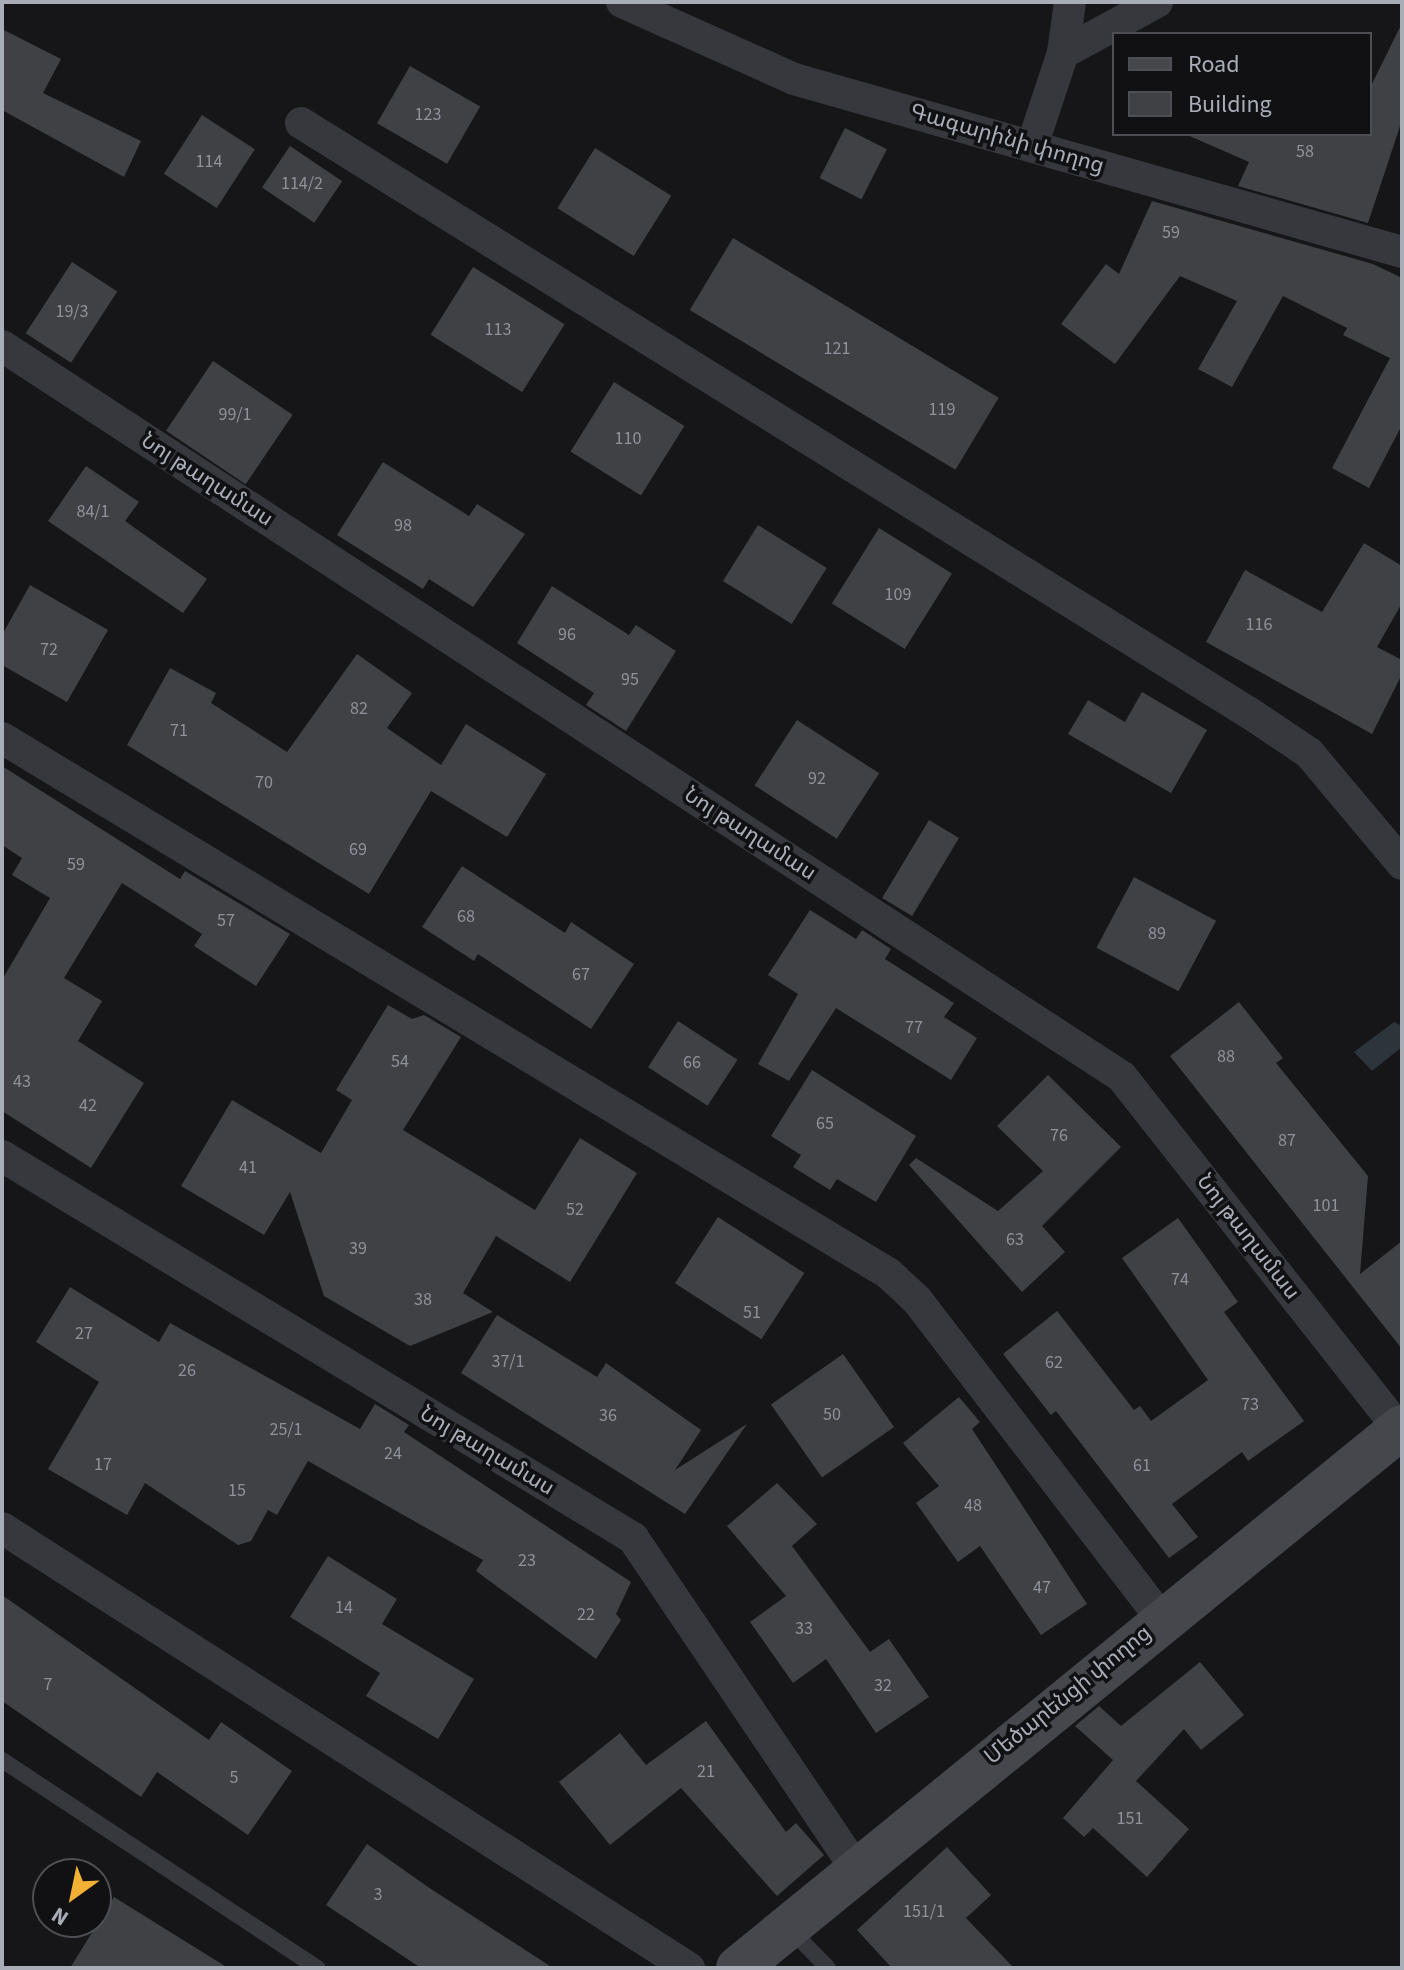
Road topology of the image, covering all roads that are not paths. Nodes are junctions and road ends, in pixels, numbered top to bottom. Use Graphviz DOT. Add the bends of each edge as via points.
graph roads {
  1 [pos="622,2"];
  2 [pos="1070,2"];
  3 [pos="1157,2"];
  4 [pos="1063,53"];
  5 [pos="301,123"];
  6 [pos="1032,146"];
  7 [pos="1402,252"];
  8 [pos="2,346"];
  9 [pos="2,738"];
  10 [pos="1402,864"];
  11 [pos="2,1156"];
  12 [pos="1400,1428"];
  13 [pos="2,1528"];
  14 [pos="1161,1618"];
  15 [pos="2,1760"];
  16 [pos="856,1868"];
  17 [pos="787,1927"];
  18 [pos="318,1968"];
  19 [pos="689,1968"];
  20 [pos="738,1968"];
  21 [pos="828,1968"];
  1 -- 6 [label="street, Գագարինի փողոց" via="794,79"];
  2 -- 4 [label="street"];
  3 -- 4 [label="street"];
  4 -- 6 [label="street"];
  5 -- 10 [label="street" via="1263,722 1309,753"];
  6 -- 7 [label="street, Գագարինի փողոց"];
  8 -- 12 [label="street, Նոյ թաղամաս" via="1122,1077"];
  9 -- 14 [label="street" via="888,1273 917,1300"];
  11 -- 16 [label="street, Նոյ թաղամաս" via="633,1538"];
  12 -- 14 [label="street, Մեծարենցի փողոց"];
  13 -- 19 [label="street"];
  14 -- 16 [label="street, Մեծարենցի փողոց"];
  15 -- 18 [label="lane"];
  16 -- 17 [label="street, Մեծարենցի փողոց"];
  17 -- 20 [label="street, Մեծարենցի փողոց"];
  17 -- 21 [label="lane"];
}
